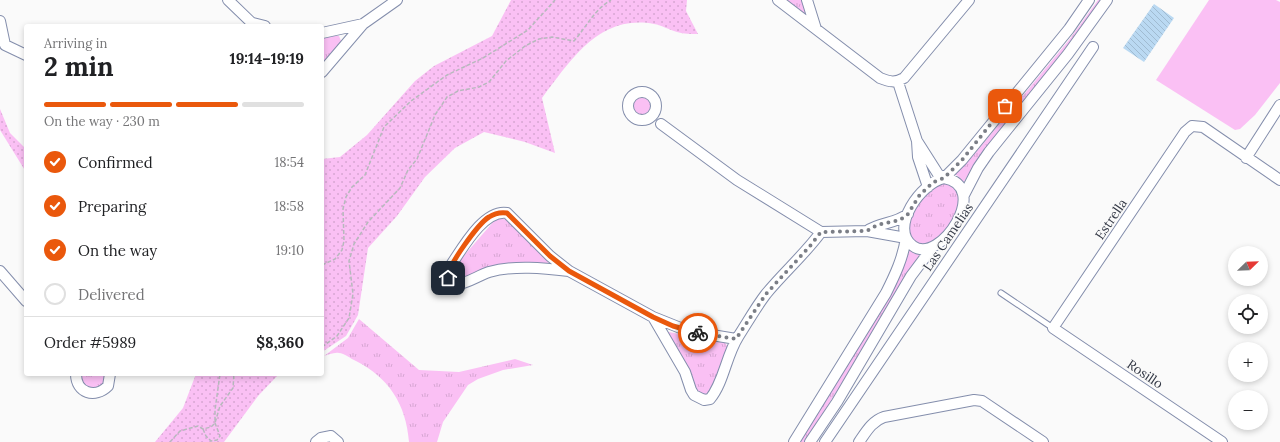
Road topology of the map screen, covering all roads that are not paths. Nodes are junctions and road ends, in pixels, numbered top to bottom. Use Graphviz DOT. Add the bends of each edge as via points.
graph roads {
  1 [pos="228,0"];
  2 [pos="397,0"];
  3 [pos="778,0"];
  4 [pos="807,0"];
  5 [pos="969,0"];
  6 [pos="1089,0"];
  7 [pos="1107,0"];
  8 [pos="0,21"];
  9 [pos="254,24"];
  10 [pos="363,24"];
  11 [pos="816,28"];
  12 [pos="324,33"];
  13 [pos="3,47"];
  14 [pos="1092,47"];
  15 [pos="24,54"];
  16 [pos="324,70"];
  17 [pos="898,82"];
  18 [pos="1280,105"];
  19 [pos="655,110"];
  20 [pos="645,120"];
  21 [pos="660,124"];
  22 [pos="917,141"];
  23 [pos="1246,158"];
  24 [pos="944,178"];
  25 [pos="1280,180"];
  26 [pos="928,187"];
  27 [pos="964,195"];
  28 [pos="908,214"];
  29 [pos="867,231"];
  30 [pos="821,232"];
  31 [pos="906,238"];
  32 [pos="932,248"];
  33 [pos="0,271"];
  34 [pos="569,271"];
  35 [pos="1001,293"];
  36 [pos="24,300"];
  37 [pos="653,317"];
  38 [pos="1053,328"];
  39 [pos="736,339"];
  40 [pos="76,376"];
  41 [pos="110,376"];
  42 [pos="316,442"];
  43 [pos="338,442"];
  44 [pos="794,442"];
  45 [pos="810,442"];
  46 [pos="826,442"];
  47 [pos="859,442"];
  48 [pos="1042,442"];
  49 [pos="1222,442"];
  1 -- 9 [label="street"];
  2 -- 10 [label="street"];
  3 -- 11 [label="street"];
  4 -- 11 [label="street"];
  5 -- 17 [label="street"];
  6 -- 24 [label="street" via="1069,29 962,160"];
  7 -- 27 [label="street" via="1068,54 989,152"];
  8 -- 13 [label="street"];
  10 -- 12 [label="street"];
  10 -- 16 [label="street"];
  11 -- 17 [label="street" via="880,78"];
  13 -- 15 [label="street"];
  14 -- 46 [label="street, Las Camelias"];
  17 -- 22 [label="street"];
  18 -- 23 [label="street"];
  19 -- 20 [label="street" via="652,116"];
  19 -- 20 [label="street" via="654,100 648,94 643,92 634,95 629,103 629,112 636,119"];
  19 -- 21 [label="street"];
  20 -- 21 [label="street"];
  21 -- 30 [label="street" via="737,180"];
  22 -- 24 [label="street" via="938,174"];
  22 -- 26 [label="street" via="918,157"];
  23 -- 25 [label="street"];
  23 -- 38 [label="street, Estrella" via="1203,127 1192,126 1185,132"];
  24 -- 26 [label="street"];
  24 -- 27 [label="street" via="958,184"];
  26 -- 28 [label="street"];
  27 -- 32 [label="street" via="956,223"];
  28 -- 29 [label="street" via="900,220 877,225"];
  28 -- 31 [label="street" via="904,227"];
  29 -- 30 [label="street"];
  29 -- 31 [label="street"];
  30 -- 39 [label="street" via="766,294"];
  31 -- 32 [label="street" via="914,247"];
  31 -- 44 [label="street" via="896,273 886,292"];
  32 -- 45 [label="street" via="910,276 841,395"];
  33 -- 36 [label="street"];
  34 -- 34 [label="street" via="550,256 513,218 501,212 483,221 447,274 454,285 498,270 513,268"];
  34 -- 37 [label="street"];
  35 -- 38 [label="lane"];
  37 -- 39 [label="street" via="688,331"];
  37 -- 39 [label="street" via="683,368 694,395 704,400 710,399 716,389"];
  38 -- 49 [label="street, Rosillo"];
  40 -- 41 [label="street" via="82,390 93,394 108,386"];
  42 -- 43 [label="street" via="320,438 331,436"];
  47 -- 48 [label="street" via="877,419 974,400 986,404"];
}
